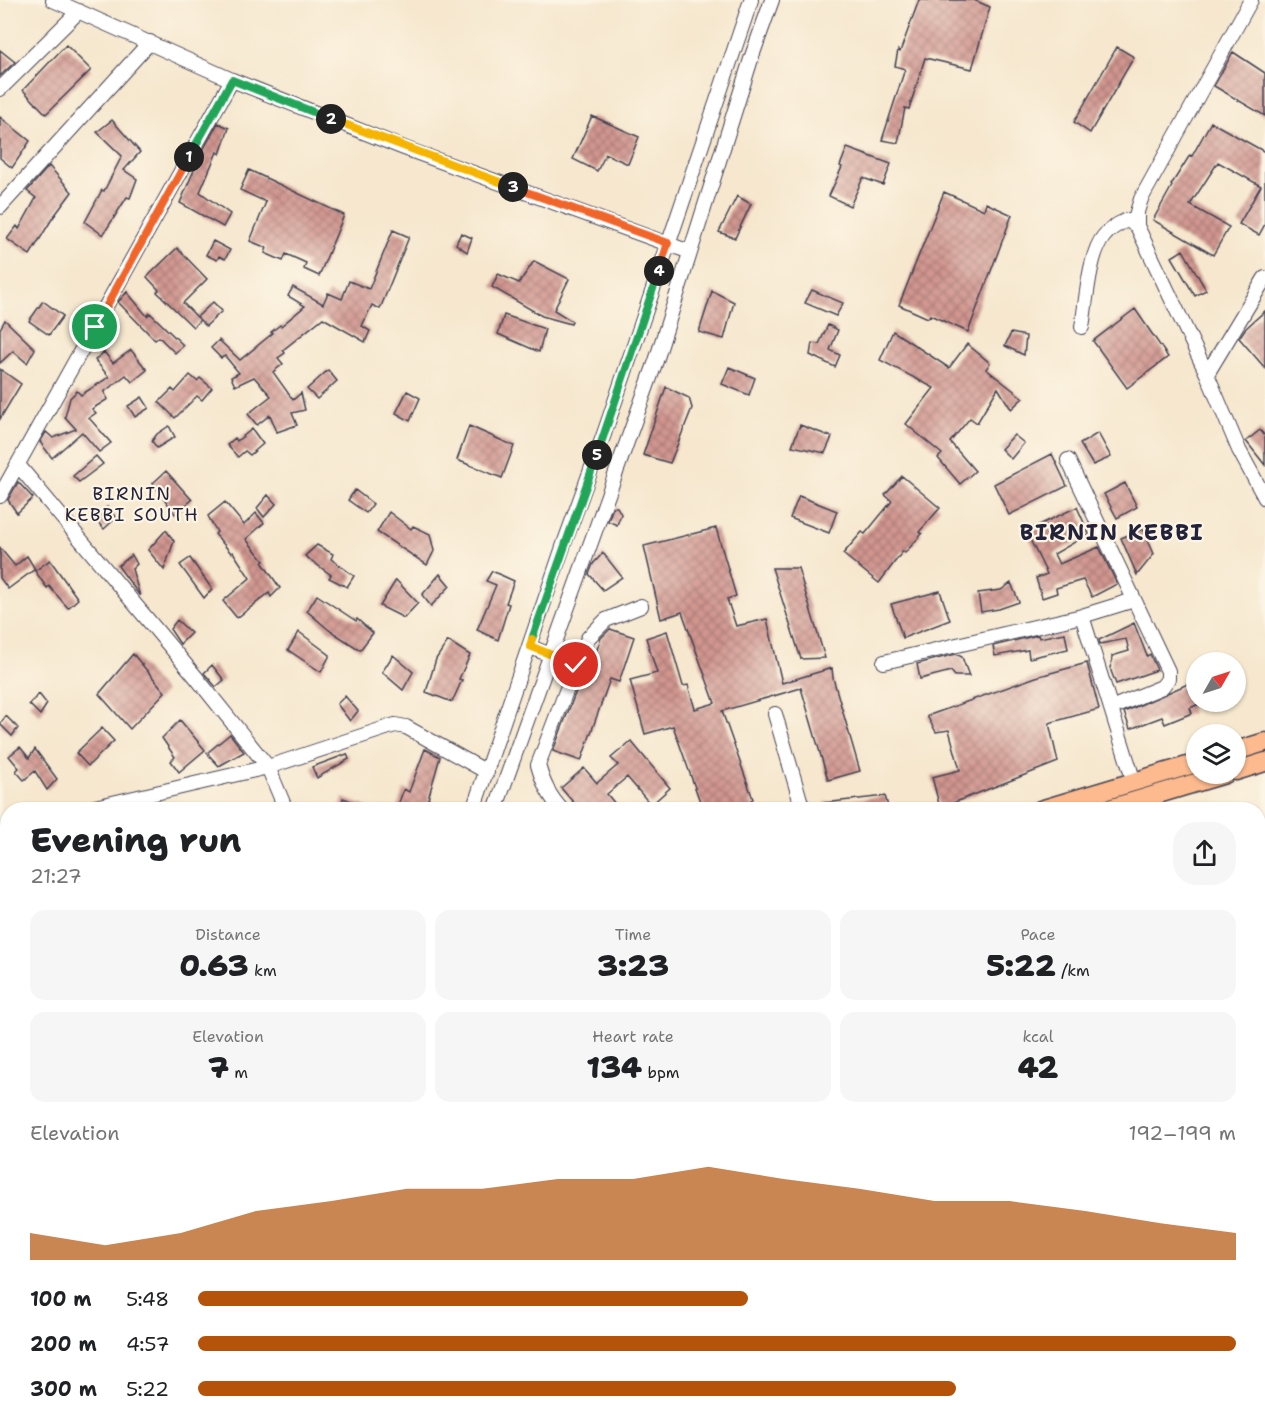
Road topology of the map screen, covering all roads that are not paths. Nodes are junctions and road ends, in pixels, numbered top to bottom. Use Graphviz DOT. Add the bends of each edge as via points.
graph roads {
  1 [pos="53,0"];
  2 [pos="751,0"];
  3 [pos="772,0"];
  4 [pos="1251,0"];
  5 [pos="80,12"];
  6 [pos="150,42"];
  7 [pos="232,80"];
  8 [pos="0,89"];
  9 [pos="0,207"];
  10 [pos="1137,226"];
  11 [pos="668,243"];
  12 [pos="690,252"];
  13 [pos="1265,278"];
  14 [pos="1082,327"];
  15 [pos="1207,374"];
  16 [pos="1068,460"];
  17 [pos="18,465"];
  18 [pos="0,496"];
  19 [pos="1265,498"];
  20 [pos="1134,600"];
  21 [pos="641,606"];
  22 [pos="1082,616"];
  23 [pos="530,646"];
  24 [pos="552,656"];
  25 [pos="884,662"];
  26 [pos="576,665"];
  27 [pos="1111,708"];
  28 [pos="775,714"];
  29 [pos="1265,742"];
  30 [pos="1246,748"];
  31 [pos="1265,762"];
  32 [pos="1186,765"];
  33 [pos="268,767"];
  34 [pos="1246,768"];
  35 [pos="487,772"];
  36 [pos="1134,782"];
  37 [pos="1192,784"];
  38 [pos="117,802"];
  39 [pos="283,802"];
  40 [pos="476,802"];
  41 [pos="498,802"];
  42 [pos="555,802"];
  43 [pos="801,802"];
  44 [pos="1067,802"];
  45 [pos="1132,802"];
  1 -- 5 [label="street"];
  2 -- 11 [label="street"];
  3 -- 12 [label="street"];
  4 -- 10 [label="street" via="1141,199"];
  5 -- 6 [label="street"];
  5 -- 8 [label="street"];
  6 -- 7 [label="street"];
  6 -- 9 [label="street"];
  7 -- 11 [label="street" via="404,148"];
  7 -- 17 [label="street"];
  10 -- 14 [label="street" via="1127,220 1103,237 1095,252"];
  10 -- 15 [label="street"];
  11 -- 12 [label="street"];
  11 -- 23 [label="street"];
  12 -- 24 [label="street" via="656,361"];
  13 -- 15 [label="street"];
  15 -- 19 [label="street" via="1239,450"];
  16 -- 20 [label="street"];
  17 -- 18 [label="street"];
  17 -- 33 [label="street"];
  20 -- 22 [label="street"];
  20 -- 27 [label="street" via="1168,671 1168,679 1162,687"];
  21 -- 26 [label="street" via="606,620 588,638"];
  22 -- 25 [label="street"];
  22 -- 27 [label="street"];
  23 -- 24 [label="street"];
  23 -- 35 [label="street"];
  24 -- 26 [label="street"];
  24 -- 41 [label="street"];
  26 -- 42 [label="street" via="538,765"];
  27 -- 36 [label="street"];
  28 -- 43 [label="street"];
  29 -- 30 [label="main road"];
  31 -- 34 [label="main road"];
  32 -- 36 [label="main road"];
  33 -- 35 [label="street" via="395,725 406,727"];
  33 -- 38 [label="street"];
  33 -- 39 [label="street"];
  35 -- 40 [label="street"];
  36 -- 44 [label="main road"];
  37 -- 45 [label="main road"];
}
